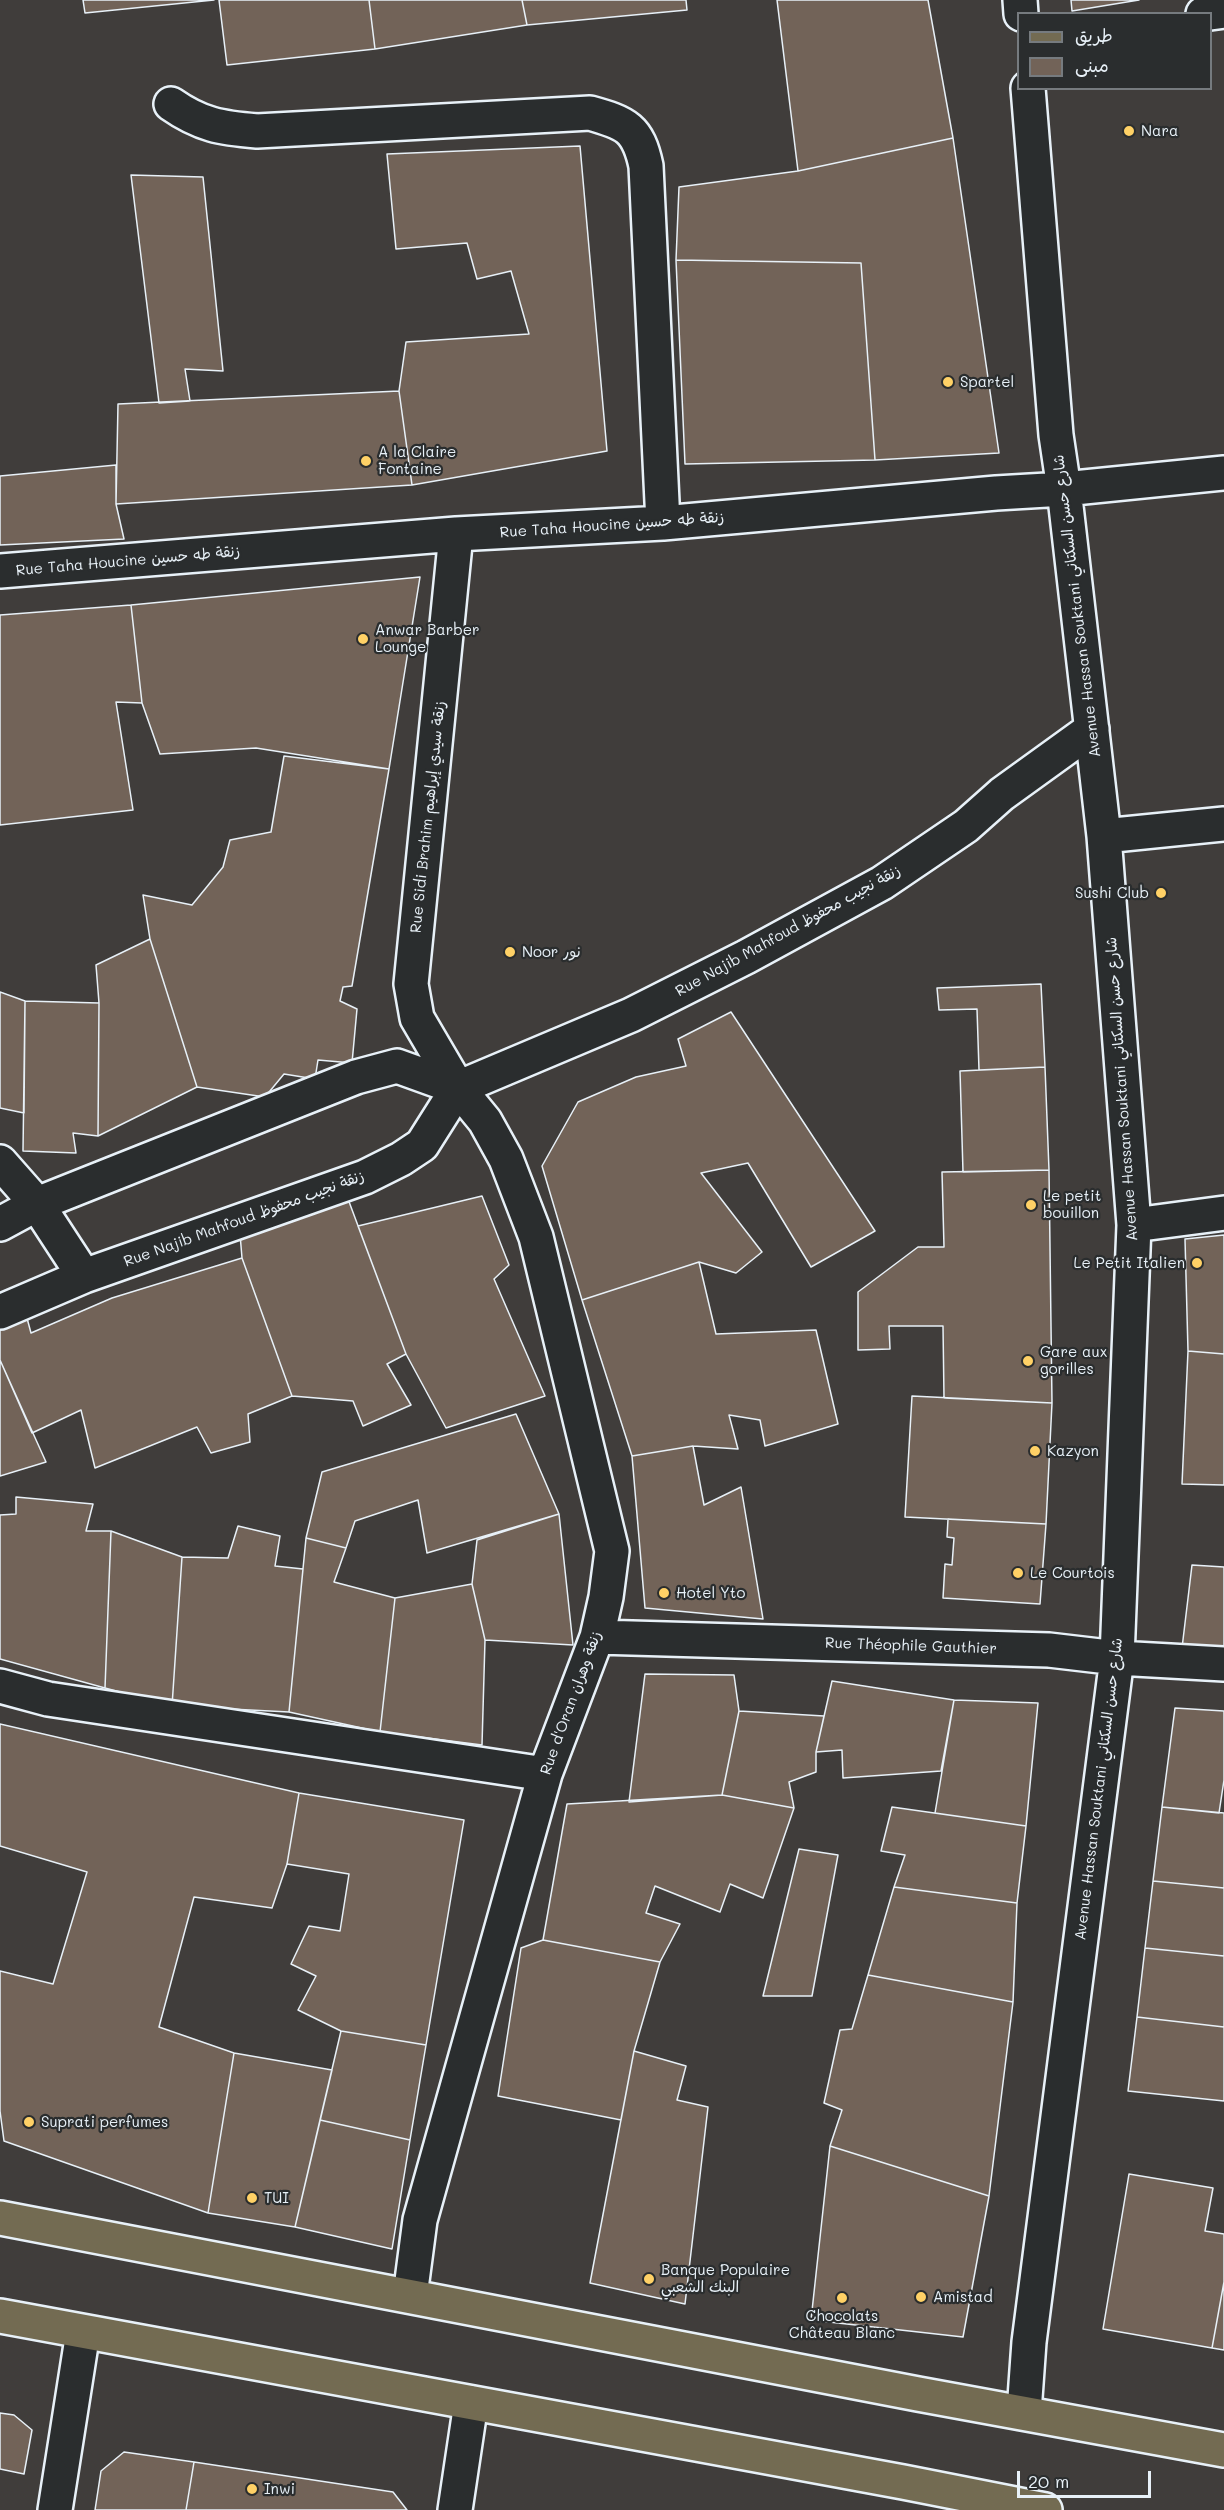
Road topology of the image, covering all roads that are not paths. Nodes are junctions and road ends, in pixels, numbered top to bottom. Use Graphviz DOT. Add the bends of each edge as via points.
graph roads {
  1 [pos="1028,90"];
  2 [pos="171,104"];
  3 [pos="1224,473"];
  4 [pos="1064,489"];
  5 [pos="663,523"];
  6 [pos="456,534"];
  7 [pos="0,571"];
  8 [pos="1092,729"];
  9 [pos="1224,824"];
  10 [pos="1104,836"];
  11 [pos="458,1088"];
  12 [pos="0,1162"];
  13 [pos="37,1204"];
  14 [pos="1224,1213"];
  15 [pos="0,1224"];
  16 [pos="1134,1225"];
  17 [pos="84,1276"];
  18 [pos="0,1312"];
  19 [pos="597,1637"];
  20 [pos="1117,1658"];
  21 [pos="1224,1664"];
  22 [pos="0,1686"];
  23 [pos="545,1774"];
  24 [pos="0,2218"];
  25 [pos="410,2296"];
  26 [pos="0,2316"];
  27 [pos="83,2332"];
  28 [pos="471,2403"];
  29 [pos="1024,2412"];
  30 [pos="1224,2450"];
  31 [pos="977,2504"];
  32 [pos="54,2510"];
  33 [pos="455,2510"];
  34 [pos="1045,2510"];
  1 -- 4 [label="street, Avenue Hassan Souktani شارع حسن السكتاني" via="1056,435"];
  2 -- 5 [label="street" via="192,119 219,128 257,131 590,113 630,128 641,145 646,166"];
  3 -- 4 [label="street, Rue Taha Houcine زنقة طه حسين"];
  4 -- 5 [label="street, Rue Taha Houcine زنقة طه حسين"];
  4 -- 8 [label="street, Avenue Hassan Souktani شارع حسن السكتاني"];
  5 -- 6 [label="street, Rue Taha Houcine زنقة طه حسين"];
  6 -- 7 [label="street, Rue Taha Houcine زنقة طه حسين"];
  6 -- 11 [label="street, Rue Sidi Brahim زنقة سيدي إبراهيم" via="411,984 417,1018"];
  8 -- 10 [label="street, Avenue Hassan Souktani شارع حسن السكتاني"];
  8 -- 11 [label="street, Rue Najib Mahfoud زنقة نجيب محفوظ" via="1002,794 966,826 882,883 631,1015"];
  9 -- 10 [label="street"];
  10 -- 16 [label="street, Avenue Hassan Souktani شارع حسن السكتاني"];
  11 -- 13 [label="street" via="397,1066 356,1077"];
  11 -- 17 [label="street, Rue Najib Mahfoud زنقة نجيب محفوظ" via="422,1145 401,1159 365,1177"];
  11 -- 19 [label="street, Rue d'Oran زنقة وهران" via="485,1121 506,1159 536,1238 612,1551"];
  12 -- 13 [label="street"];
  13 -- 15 [label="street"];
  13 -- 17 [label="street"];
  14 -- 16 [label="street"];
  16 -- 20 [label="street, Avenue Hassan Souktani شارع حسن السكتاني"];
  17 -- 18 [label="street, Rue Najib Mahfoud زنقة نجيب محفوظ"];
  19 -- 20 [label="street, Rue Théophile Gauthier" via="1050,1650"];
  19 -- 23 [label="street, Rue d'Oran زنقة وهران"];
  20 -- 21 [label="street, Rue Théophile Gauthier"];
  20 -- 29 [label="street, Avenue Hassan Souktani شارع حسن السكتاني" via="1029,2342"];
  22 -- 23 [label="street" via="48,1699"];
  23 -- 25 [label="street, Rue d'Oran زنقة وهران" via="420,2220"];
  24 -- 25 [label="main road"];
  25 -- 29 [label="main road"];
  26 -- 27 [label="main road"];
  27 -- 28 [label="main road"];
  27 -- 32 [label="street"];
  28 -- 31 [label="main road" via="903,2482"];
  28 -- 33 [label="street"];
  29 -- 30 [label="main road"];
  31 -- 34 [label="main road"];
}
